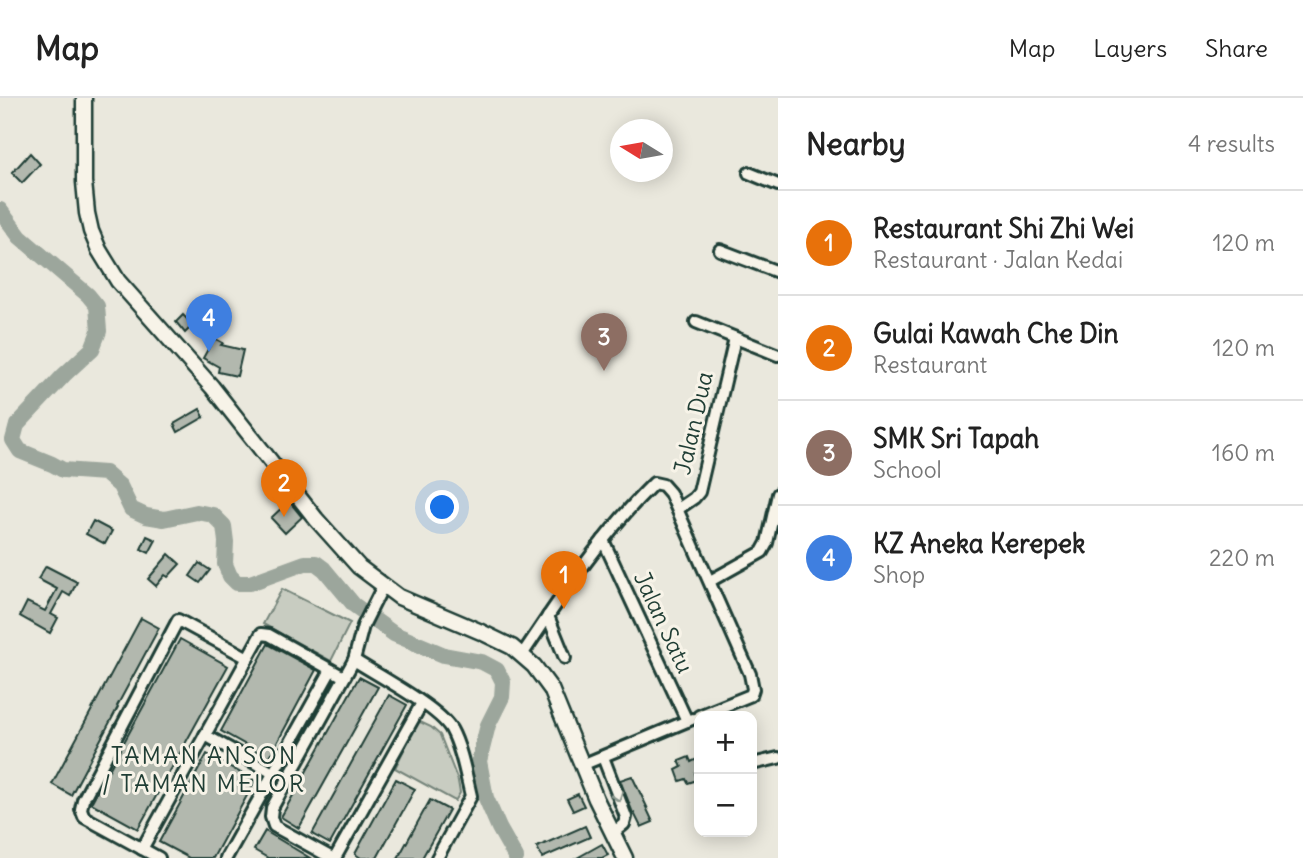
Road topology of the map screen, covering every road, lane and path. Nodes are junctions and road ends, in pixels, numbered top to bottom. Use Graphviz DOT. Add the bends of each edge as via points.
graph roads {
  1 [pos="84,98"];
  2 [pos="749,173"];
  3 [pos="778,185"];
  4 [pos="720,250"];
  5 [pos="778,272"];
  6 [pos="696,322"];
  7 [pos="735,338"];
  8 [pos="778,355"];
  9 [pos="778,494"];
  10 [pos="678,509"];
  11 [pos="774,536"];
  12 [pos="603,540"];
  13 [pos="710,581"];
  14 [pos="383,586"];
  15 [pos="548,616"];
  16 [pos="522,654"];
  17 [pos="248,658"];
  18 [pos="565,658"];
  19 [pos="354,660"];
  20 [pos="331,670"];
  21 [pos="344,677"];
  22 [pos="422,703"];
  23 [pos="721,711"];
  24 [pos="694,718"];
  25 [pos="687,721"];
  26 [pos="205,735"];
  27 [pos="603,757"];
  28 [pos="778,758"];
  29 [pos="757,763"];
  30 [pos="582,765"];
  31 [pos="273,773"];
  32 [pos="612,834"];
  33 [pos="142,849"];
  34 [pos="159,858"];
  35 [pos="226,858"];
  36 [pos="333,858"];
  37 [pos="437,858"];
  38 [pos="625,858"];
  1 -- 14 [label="main road" via="87,213 106,262 316,519 359,567"];
  2 -- 3 [label="street"];
  4 -- 5 [label="street"];
  6 -- 7 [label="street"];
  7 -- 8 [label="street"];
  7 -- 10 [label="street, Jalan Dua" via="699,492"];
  9 -- 11 [label="street"];
  10 -- 12 [label="street" via="670,492 654,483"];
  10 -- 13 [label="street"];
  11 -- 13 [label="street" via="762,552"];
  12 -- 15 [label="street"];
  12 -- 25 [label="street, Jalan Satu"];
  13 -- 23 [label="street" via="753,689 751,695"];
  14 -- 16 [label="main road"];
  14 -- 19 [label="street" via="363,626"];
  15 -- 16 [label="street"];
  15 -- 18 [label="street"];
  16 -- 30 [label="main road" via="551,689"];
  17 -- 20 [label="street" via="261,634 269,635"];
  17 -- 26 [label="street"];
  17 -- 33 [label="street" via="178,620 81,809 84,817"];
  19 -- 21 [label="street"];
  19 -- 22 [label="street"];
  20 -- 21 [label="street"];
  20 -- 31 [label="street"];
  21 -- 36 [label="street" via="271,817 274,826"];
  22 -- 36 [label="street"];
  22 -- 37 [label="street" via="450,728 471,796"];
  24 -- 25 [label="street"];
  25 -- 27 [label="street"];
  26 -- 31 [label="street"];
  26 -- 33 [label="street"];
  27 -- 30 [label="street"];
  27 -- 32 [label="street, one-way" via="626,817"];
  28 -- 29 [label="street"];
  30 -- 32 [label="main road"];
  31 -- 35 [label="street"];
  32 -- 38 [label="main road"];
  33 -- 34 [label="street"];
}
